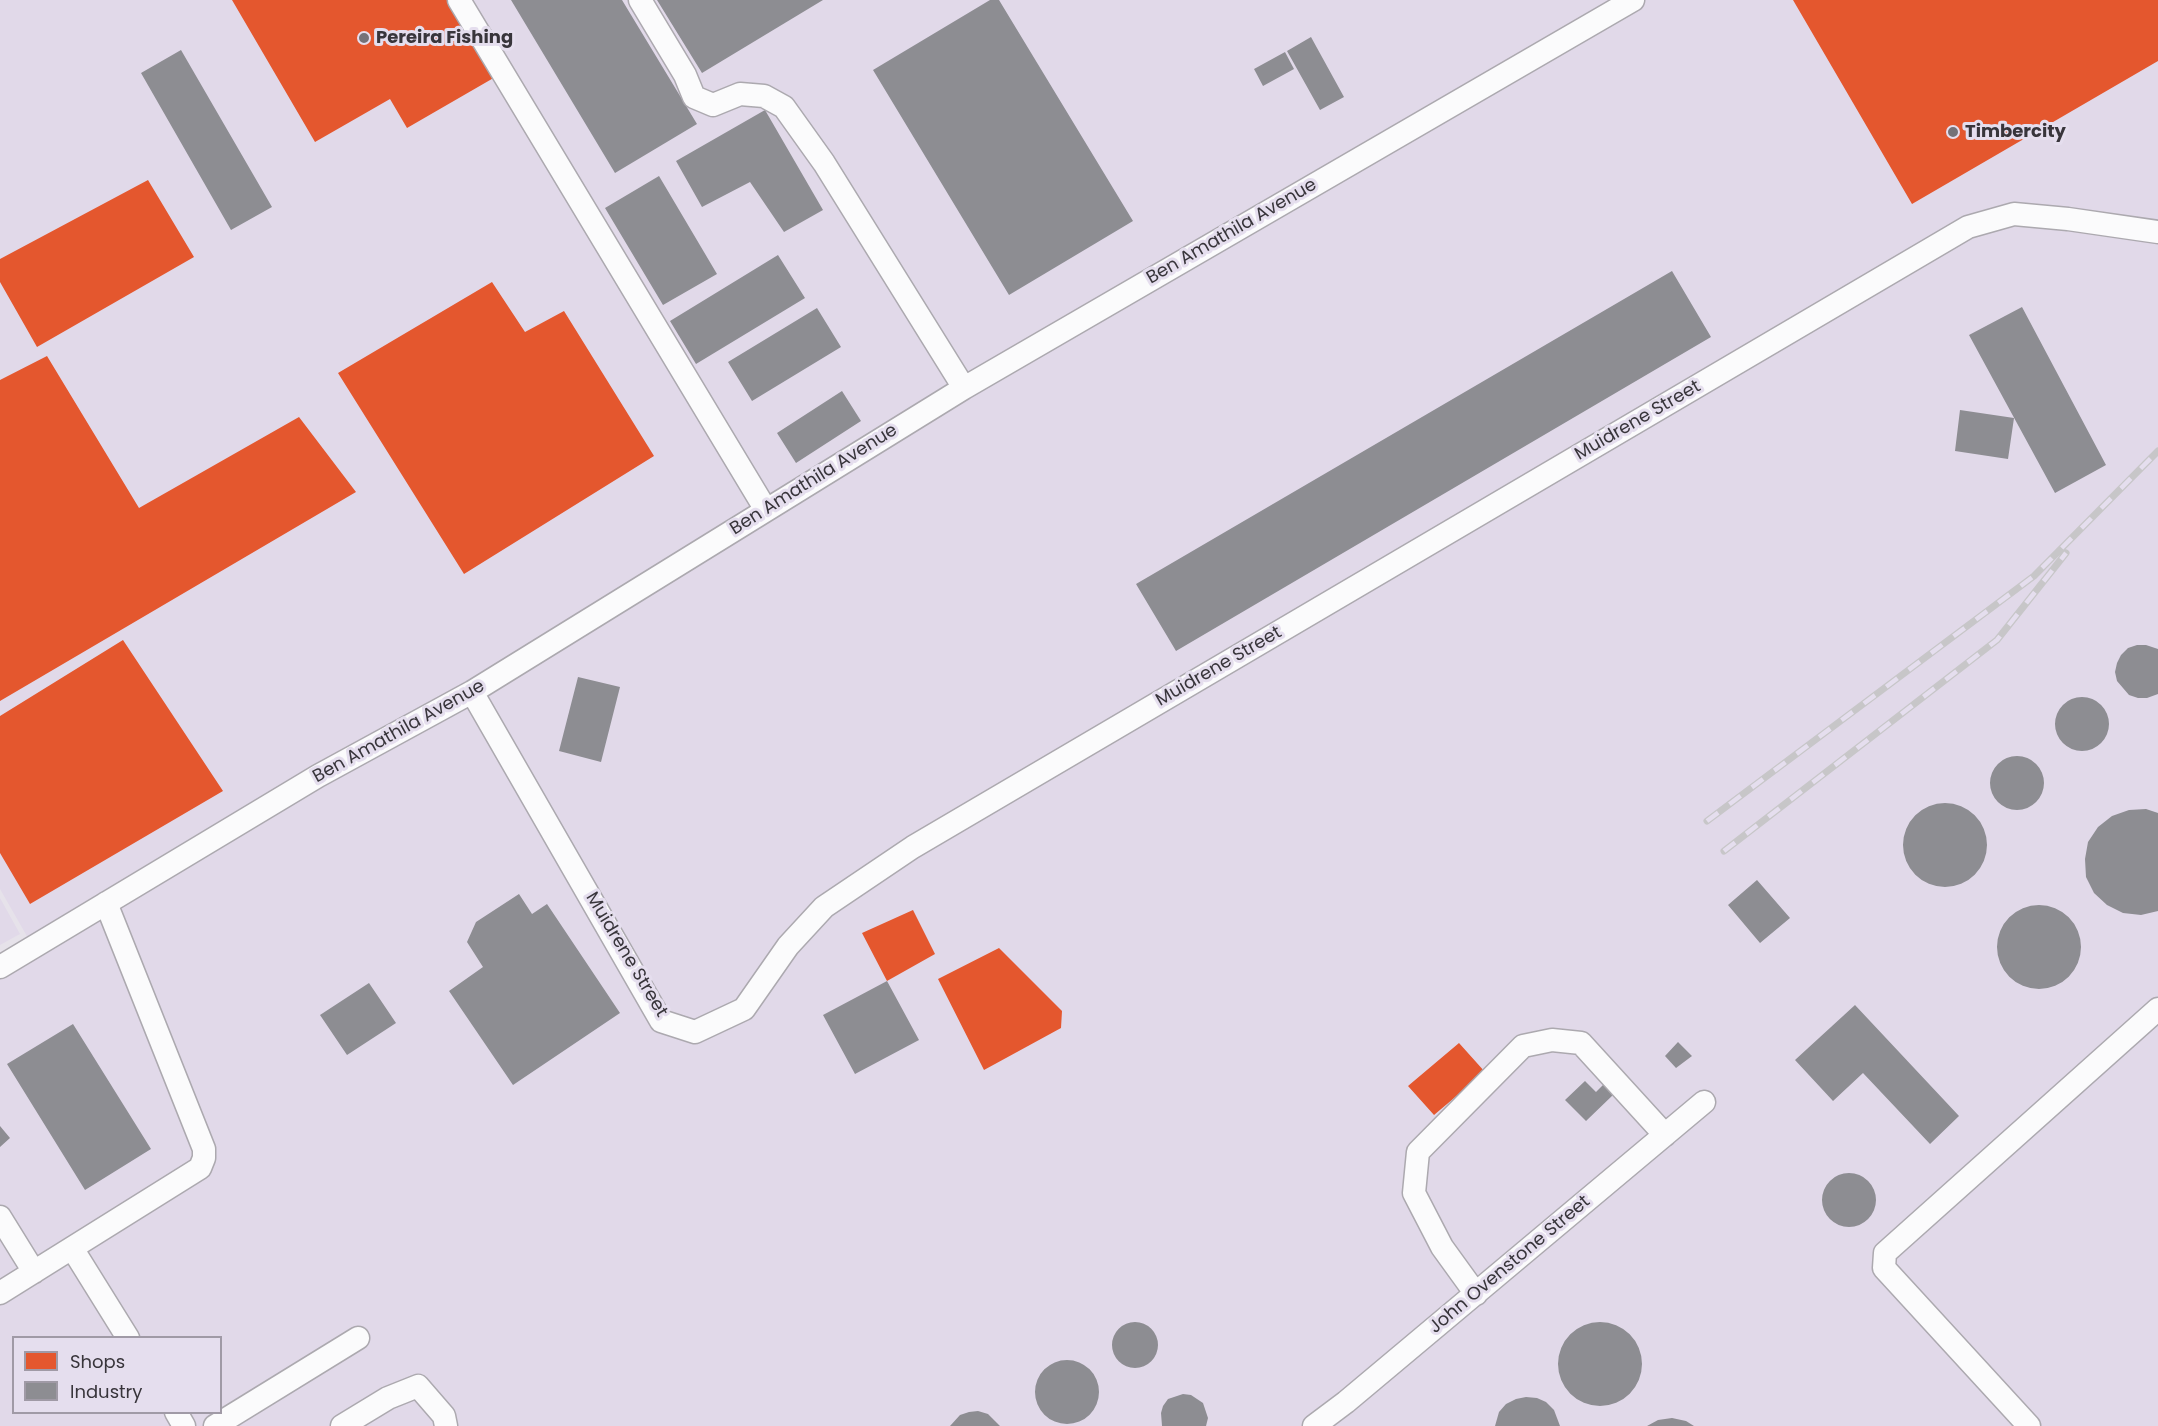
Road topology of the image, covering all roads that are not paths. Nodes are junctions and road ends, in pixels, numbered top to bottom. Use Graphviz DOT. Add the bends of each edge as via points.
graph roads {
  1 [pos="459,0"];
  2 [pos="640,0"];
  3 [pos="1633,0"];
  4 [pos="2158,231"];
  5 [pos="964,388"];
  6 [pos="765,510"];
  7 [pos="472,692"];
  8 [pos="106,903"];
  9 [pos="0,967"];
  10 [pos="2158,1009"];
  11 [pos="1704,1102"];
  12 [pos="1665,1135"];
  13 [pos="0,1217"];
  14 [pos="72,1248"];
  15 [pos="34,1272"];
  16 [pos="0,1293"];
  17 [pos="1476,1294"];
  18 [pos="127,1336"];
  19 [pos="358,1338"];
  20 [pos="214,1426"];
  21 [pos="342,1426"];
  22 [pos="446,1426"];
  23 [pos="1314,1426"];
  24 [pos="2029,1426"];
  1 -- 6 [label="street"];
  2 -- 5 [label="street" via="694,97 713,105 740,93 764,96 784,107 824,163"];
  3 -- 5 [label="street, Ben Amathila Avenue"];
  4 -- 7 [label="street, Muidrene Street" via="2014,214 1968,227 913,847 824,907 788,946 744,1009 695,1032 661,1021"];
  5 -- 6 [label="street, Ben Amathila Avenue"];
  6 -- 7 [label="street, Ben Amathila Avenue"];
  7 -- 8 [label="street, Ben Amathila Avenue" via="318,776"];
  8 -- 9 [label="street, Ben Amathila Avenue"];
  8 -- 14 [label="street" via="204,1149 204,1158 200,1168"];
  10 -- 24 [label="street" via="1885,1253 1884,1268"];
  11 -- 12 [label="street, John Ovenstone Street"];
  12 -- 17 [label="street, John Ovenstone Street"];
  12 -- 17 [label="street" via="1581,1043 1552,1040 1523,1046 1418,1152 1414,1193 1442,1247"];
  13 -- 15 [label="street"];
  14 -- 15 [label="street"];
  14 -- 18 [label="street"];
  15 -- 16 [label="street"];
  17 -- 23 [label="street, John Ovenstone Street"];
  19 -- 20 [label="street"];
  21 -- 22 [label="street" via="388,1398 418,1386 444,1416"];
}
